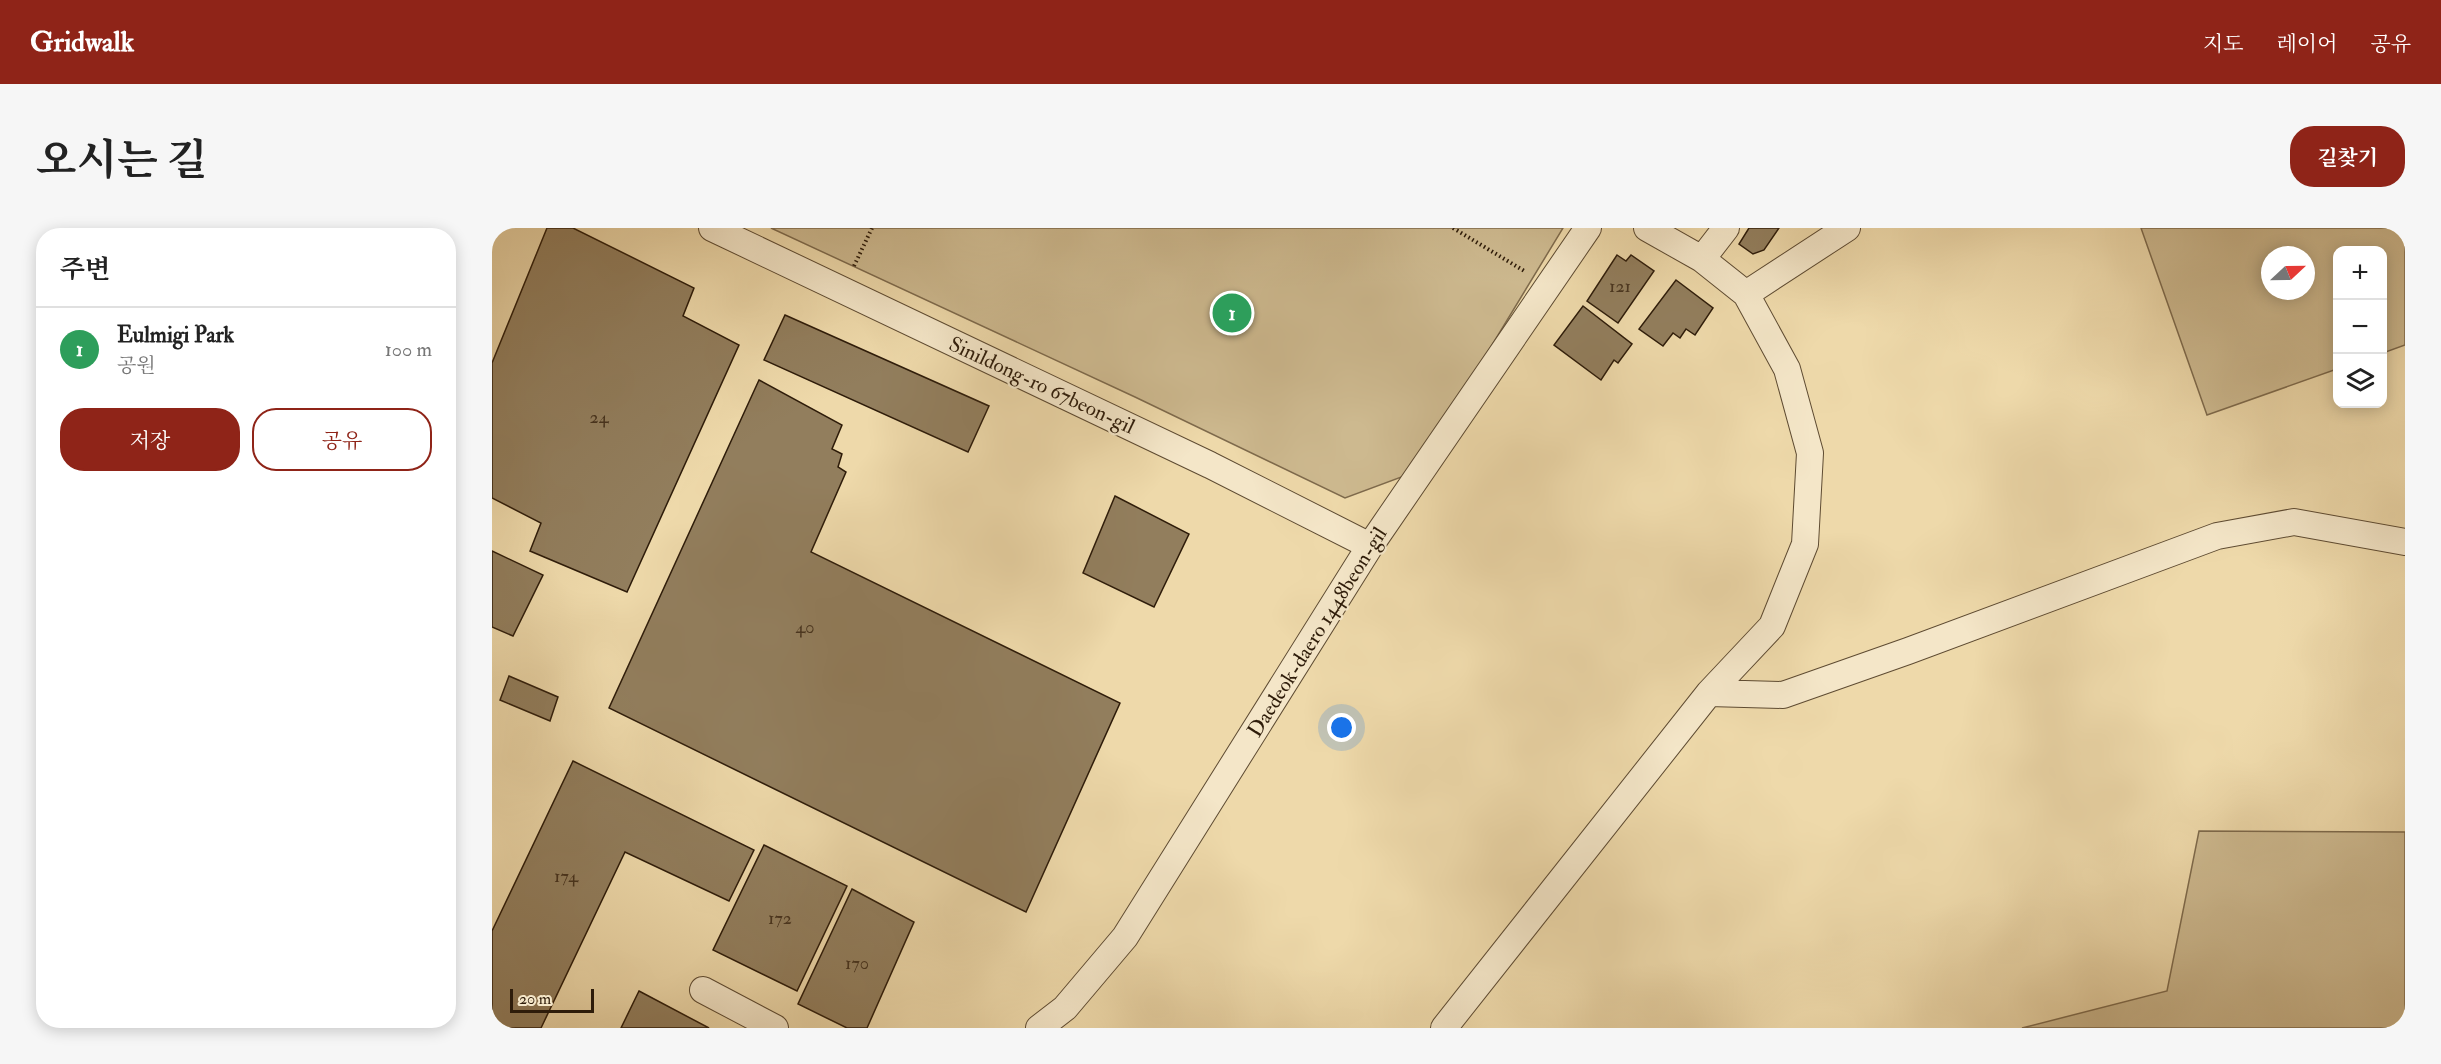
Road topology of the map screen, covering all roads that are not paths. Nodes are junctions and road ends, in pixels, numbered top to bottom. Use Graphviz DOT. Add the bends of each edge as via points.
graph roads {
  1 [pos="712,228"];
  2 [pos="1588,228"];
  3 [pos="1647,228"];
  4 [pos="1726,228"];
  5 [pos="1847,228"];
  6 [pos="1702,259"];
  7 [pos="1746,294"];
  8 [pos="2405,542"];
  9 [pos="1370,546"];
  10 [pos="1709,693"];
  11 [pos="703,990"];
  12 [pos="775,1028"];
  13 [pos="1039,1028"];
  14 [pos="1444,1028"];
  1 -- 9 [label="street, Sinildong-ro 67beon-gil" via="1200,460"];
  2 -- 9 [label="street, Daedeok-daero 1448beon-gil"];
  3 -- 6 [label="street"];
  4 -- 6 [label="street"];
  5 -- 7 [label="street"];
  6 -- 7 [label="street"];
  7 -- 10 [label="street" via="1787,369 1810,453 1805,544 1772,626"];
  8 -- 10 [label="street" via="2294,522 2217,536 1783,695"];
  9 -- 13 [label="street, Daedeok-daero 1448beon-gil" via="1125,937 1065,1008"];
  10 -- 14 [label="street"];
  11 -- 12 [label="street"];
}
